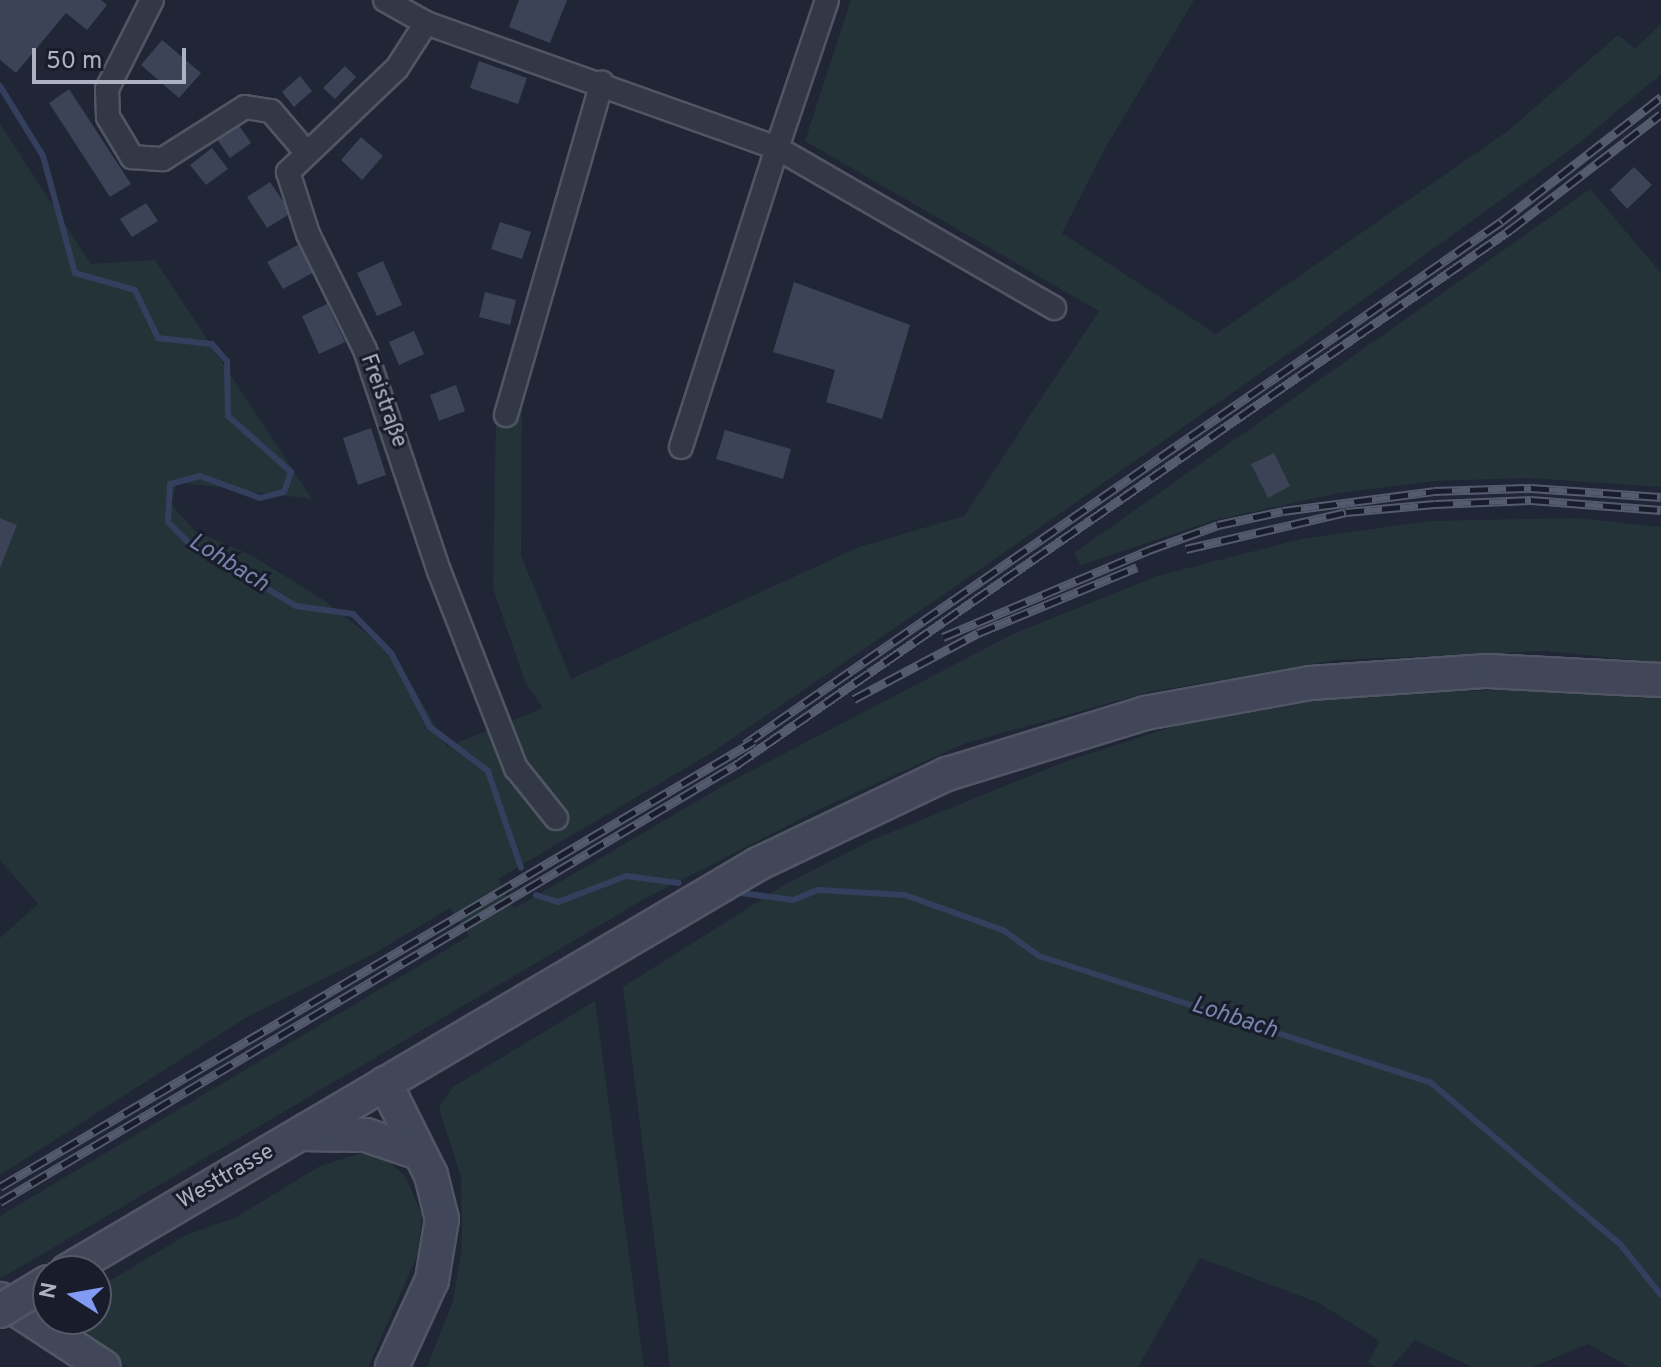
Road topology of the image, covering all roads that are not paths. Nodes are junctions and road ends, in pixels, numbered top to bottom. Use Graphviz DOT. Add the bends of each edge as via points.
graph roads {
  1 [pos="152,0"];
  2 [pos="385,0"];
  3 [pos="827,0"];
  4 [pos="426,23"];
  5 [pos="602,83"];
  6 [pos="777,148"];
  7 [pos="306,152"];
  8 [pos="1054,308"];
  9 [pos="506,415"];
  10 [pos="681,447"];
  11 [pos="1661,680"];
  12 [pos="556,818"];
  13 [pos="385,1083"];
  14 [pos="301,1134"];
  15 [pos="419,1153"];
  16 [pos="94,1255"];
  17 [pos="32,1292"];
  18 [pos="0,1299"];
  19 [pos="0,1311"];
  20 [pos="104,1367"];
  21 [pos="392,1367"];
  1 -- 7 [label="street" via="107,89 108,117 132,157 163,159 245,107 271,111"];
  2 -- 4 [label="street"];
  3 -- 6 [label="street"];
  4 -- 5 [label="street"];
  4 -- 7 [label="street, Freistraße" via="397,68"];
  5 -- 6 [label="street"];
  5 -- 9 [label="street"];
  6 -- 8 [label="street"];
  6 -- 10 [label="street"];
  7 -- 12 [label="street, Freistraße" via="288,172 308,234 365,350 439,571 516,768"];
  11 -- 13 [label="main road, Westtrasse" via="1488,671 1310,683 1145,713 947,774 758,864"];
  13 -- 14 [label="main road, Westtrasse"];
  13 -- 15 [label="main road"];
  14 -- 15 [label="main road" via="366,1135"];
  14 -- 16 [label="main road, Westtrasse"];
  15 -- 21 [label="main road" via="437,1196 440,1253"];
  17 -- 19 [label="main road, bridge"];
  18 -- 20 [label="main road"];
}
